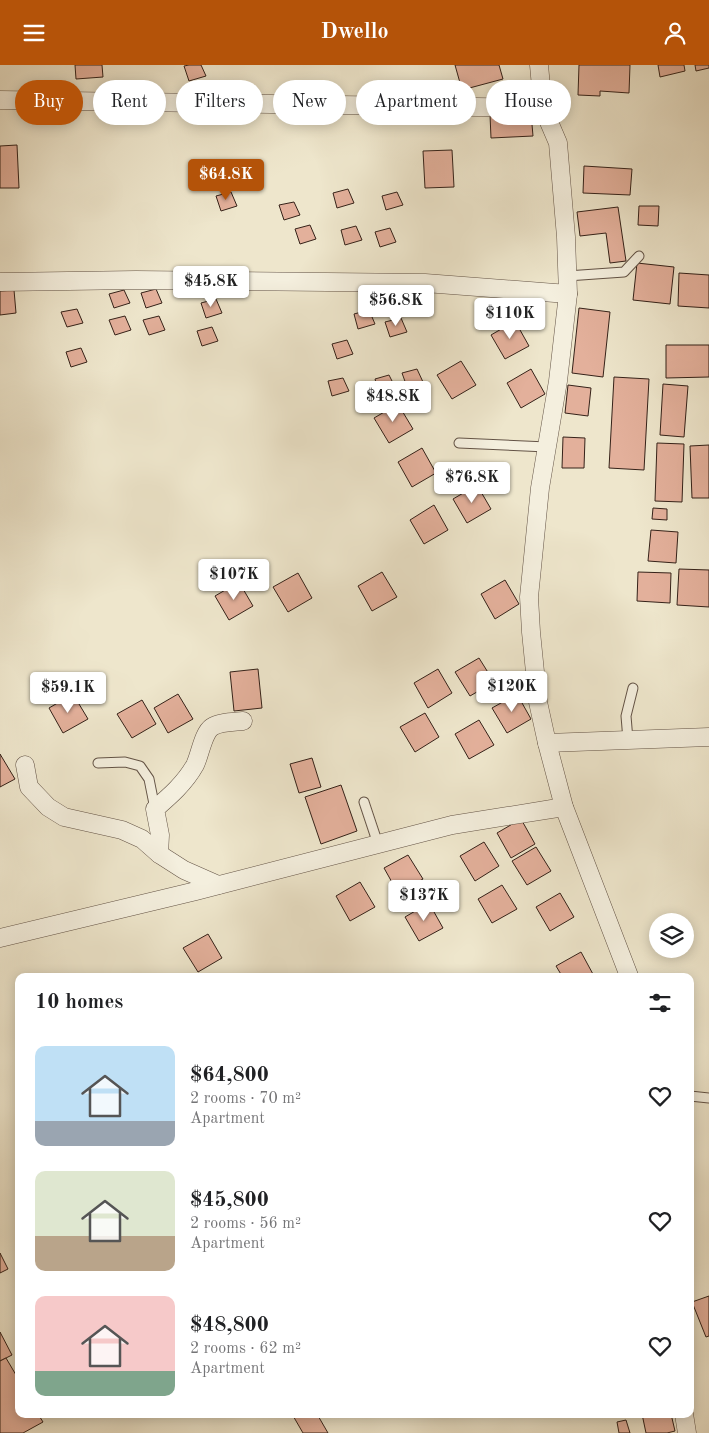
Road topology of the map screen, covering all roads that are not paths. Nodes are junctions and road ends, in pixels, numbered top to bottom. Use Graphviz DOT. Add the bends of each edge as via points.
graph roads {
  1 [pos="539,65"];
  2 [pos="540,80"];
  3 [pos="0,100"];
  4 [pos="486,107"];
  5 [pos="550,125"];
  6 [pos="639,256"];
  7 [pos="567,276"];
  8 [pos="0,282"];
  9 [pos="568,294"];
  10 [pos="460,443"];
  11 [pos="547,447"];
  12 [pos="633,688"];
  13 [pos="243,721"];
  14 [pos="709,737"];
  15 [pos="628,740"];
  16 [pos="547,743"];
  17 [pos="98,763"];
  18 [pos="25,765"];
  19 [pos="364,802"];
  20 [pos="564,807"];
  21 [pos="155,809"];
  22 [pos="378,844"];
  23 [pos="159,854"];
  24 [pos="218,885"];
  25 [pos="0,938"];
  26 [pos="627,973"];
  27 [pos="694,1096"];
  28 [pos="709,1098"];
  29 [pos="685,1418"];
  30 [pos="687,1433"];
  1 -- 2 [label="street"];
  3 -- 4 [label="street"];
  5 -- 7 [label="street" via="558,143"];
  6 -- 7 [label="lane" via="624,272"];
  7 -- 9 [label="street"];
  8 -- 9 [label="street" via="415,283"];
  9 -- 11 [label="street"];
  10 -- 11 [label="lane"];
  11 -- 16 [label="street" via="529,597 538,702"];
  12 -- 15 [label="lane" via="626,716"];
  13 -- 21 [label="street" via="213,725 206,733 194,766 185,780"];
  14 -- 15 [label="street"];
  15 -- 16 [label="street"];
  16 -- 20 [label="street"];
  17 -- 21 [label="lane" via="140,765 149,779"];
  18 -- 23 [label="street" via="29,787 48,807 64,817 122,830 142,839"];
  19 -- 22 [label="lane"];
  20 -- 22 [label="street" via="452,825"];
  20 -- 26 [label="street"];
  21 -- 23 [label="street" via="160,835"];
  22 -- 24 [label="street"];
  23 -- 24 [label="street" via="184,870"];
  24 -- 25 [label="street"];
  27 -- 28 [label="lane"];
  29 -- 30 [label="street"];
}
